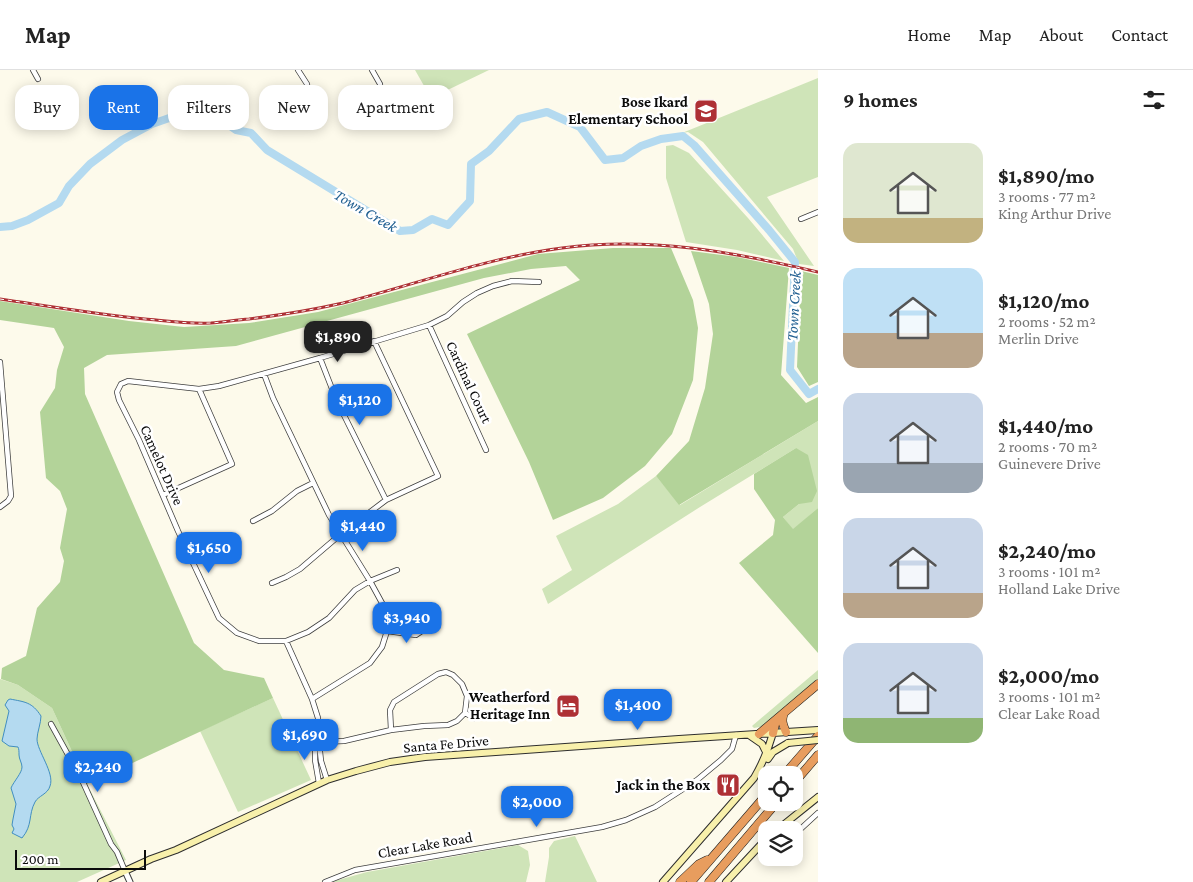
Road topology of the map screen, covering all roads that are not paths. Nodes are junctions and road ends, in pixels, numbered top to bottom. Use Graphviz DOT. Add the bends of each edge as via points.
graph roads {
  1 [pos="33,70"];
  2 [pos="298,70"];
  3 [pos="372,70"];
  4 [pos="38,79"];
  5 [pos="307,84"];
  6 [pos="380,84"];
  7 [pos="818,212"];
  8 [pos="800,219"];
  9 [pos="539,282"];
  10 [pos="429,325"];
  11 [pos="374,341"];
  12 [pos="320,358"];
  13 [pos="0,362"];
  14 [pos="264,374"];
  15 [pos="199,389"];
  16 [pos="486,450"];
  17 [pos="313,483"];
  18 [pos="163,495"];
  19 [pos="386,500"];
  20 [pos="0,507"];
  21 [pos="253,521"];
  22 [pos="341,534"];
  23 [pos="397,570"];
  24 [pos="370,581"];
  25 [pos="272,583"];
  26 [pos="387,631"];
  27 [pos="422,631"];
  28 [pos="286,641"];
  29 [pos="818,684"];
  30 [pos="312,699"];
  31 [pos="465,713"];
  32 [pos="784,713"];
  33 [pos="474,718"];
  34 [pos="776,720"];
  35 [pos="51,724"];
  36 [pos="392,730"];
  37 [pos="818,730"];
  38 [pos="786,732"];
  39 [pos="773,733"];
  40 [pos="748,734"];
  41 [pos="759,734"];
  42 [pos="736,735"];
  43 [pos="818,738"];
  44 [pos="319,742"];
  45 [pos="767,754"];
  46 [pos="818,755"];
  47 [pos="762,766"];
  48 [pos="792,766"];
  49 [pos="758,772"];
  50 [pos="803,772"];
  51 [pos="327,780"];
  52 [pos="319,783"];
  53 [pos="818,797"];
  54 [pos="758,804"];
  55 [pos="769,811"];
  56 [pos="818,813"];
  57 [pos="787,821"];
  58 [pos="803,827"];
  59 [pos="758,848"];
  60 [pos="715,854"];
  61 [pos="125,871"];
  62 [pos="101,882"];
  63 [pos="130,882"];
  64 [pos="325,882"];
  65 [pos="663,882"];
  66 [pos="680,882"];
  67 [pos="691,882"];
  68 [pos="709,882"];
  69 [pos="726,882"];
  1 -- 4 [label="street"];
  2 -- 5 [label="street"];
  3 -- 6 [label="street"];
  7 -- 8 [label="street"];
  9 -- 10 [label="street" via="512,281 493,286"];
  10 -- 11 [label="street"];
  10 -- 16 [label="street, Cardinal Court"];
  11 -- 12 [label="street"];
  11 -- 19 [label="street" via="438,476"];
  12 -- 14 [label="street"];
  12 -- 19 [label="street"];
  13 -- 20 [label="street" via="11,496"];
  14 -- 15 [label="street"];
  14 -- 17 [label="street"];
  15 -- 18 [label="street" via="232,464"];
  15 -- 18 [label="street, Camelot Drive" via="128,381 121,384 117,392"];
  17 -- 21 [label="street"];
  17 -- 22 [label="street"];
  18 -- 28 [label="street, Camelot Drive" via="219,618 237,633 259,641"];
  19 -- 22 [label="street"];
  22 -- 24 [label="street"];
  22 -- 25 [label="street" via="300,569"];
  23 -- 24 [label="street, Camelot Drive"];
  24 -- 26 [label="street" via="382,603"];
  24 -- 28 [label="street, Camelot Drive" via="355,590 329,618"];
  26 -- 27 [label="street" via="416,635"];
  26 -- 30 [label="street" via="382,648 370,663"];
  28 -- 30 [label="street"];
  29 -- 32 [label="highway"];
  30 -- 44 [label="street" via="318,718"];
  31 -- 33 [label="street"];
  31 -- 36 [label="street" via="448,725"];
  31 -- 36 [label="street" via="467,696 462,684 446,672 394,702 390,710"];
  32 -- 34 [label="highway"];
  32 -- 38 [label="highway" via="782,724"];
  34 -- 39 [label="highway"];
  34 -- 41 [label="highway"];
  35 -- 61 [label="street" via="82,780"];
  36 -- 44 [label="street" via="344,741"];
  37 -- 38 [label="main road, Santa Fe Drive"];
  38 -- 39 [label="main road, Santa Fe Drive"];
  39 -- 41 [label="main road, Santa Fe Drive"];
  39 -- 45 [label="main road"];
  40 -- 41 [label="main road, Santa Fe Drive"];
  40 -- 42 [label="main road, Santa Fe Drive"];
  40 -- 45 [label="main road" via="762,744"];
  42 -- 51 [label="main road, Santa Fe Drive" via="425,757 390,762"];
  42 -- 64 [label="street, Clear Lake Road" via="732,749 697,780 656,806 626,820 602,827 355,870"];
  43 -- 47 [label="main road, bridge" via="788,743 773,752"];
  43 -- 48 [label="highway"];
  44 -- 51 [label="street"];
  44 -- 52 [label="street" via="315,749"];
  45 -- 47 [label="main road"];
  46 -- 50 [label="highway"];
  49 -- 65 [label="main road"];
  51 -- 52 [label="main road, Santa Fe Drive"];
  52 -- 61 [label="main road, Santa Fe Drive"];
  53 -- 57 [label="main road"];
  54 -- 60 [label="highway"];
  55 -- 68 [label="highway"];
  56 -- 58 [label="street"];
  59 -- 69 [label="main road"];
  60 -- 66 [label="highway"];
  60 -- 67 [label="highway"];
  61 -- 62 [label="main road, Santa Fe Drive"];
  61 -- 63 [label="street"];
}
